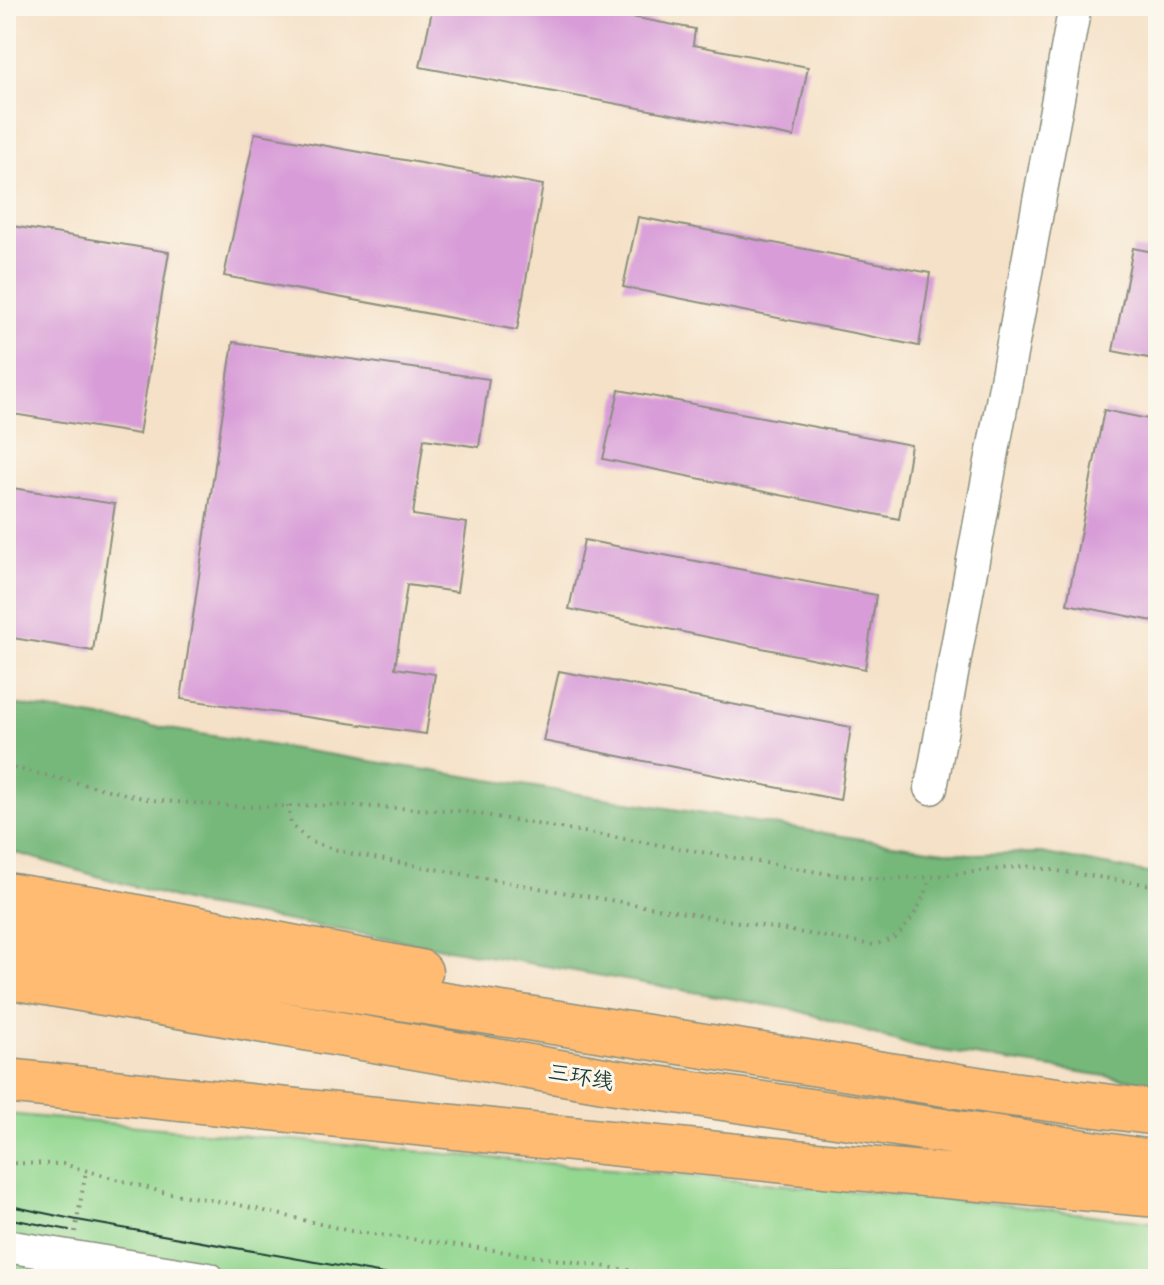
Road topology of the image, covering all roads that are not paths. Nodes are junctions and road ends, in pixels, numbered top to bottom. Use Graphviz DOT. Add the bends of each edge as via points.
graph roads {
  1 [pos="1075,6"];
  2 [pos="931,788"];
  3 [pos="6,872"];
  4 [pos="6,895"];
  5 [pos="180,925"];
  6 [pos="6,934"];
  7 [pos="6,978"];
  8 [pos="6,1081"];
  9 [pos="954,1085"];
  10 [pos="1158,1113"];
  11 [pos="1158,1163"];
  12 [pos="1158,1195"];
  13 [pos="6,1246"];
  14 [pos="209,1279"];
  1 -- 2 [label="street"];
  3 -- 5 [label="highway"];
  4 -- 5 [label="highway"];
  5 -- 9 [label="highway" via="798,1041"];
  6 -- 9 [label="highway"];
  7 -- 11 [label="highway, 三环线" via="610,1081"];
  8 -- 12 [label="highway"];
  9 -- 10 [label="highway"];
  13 -- 14 [label="street"];
}
